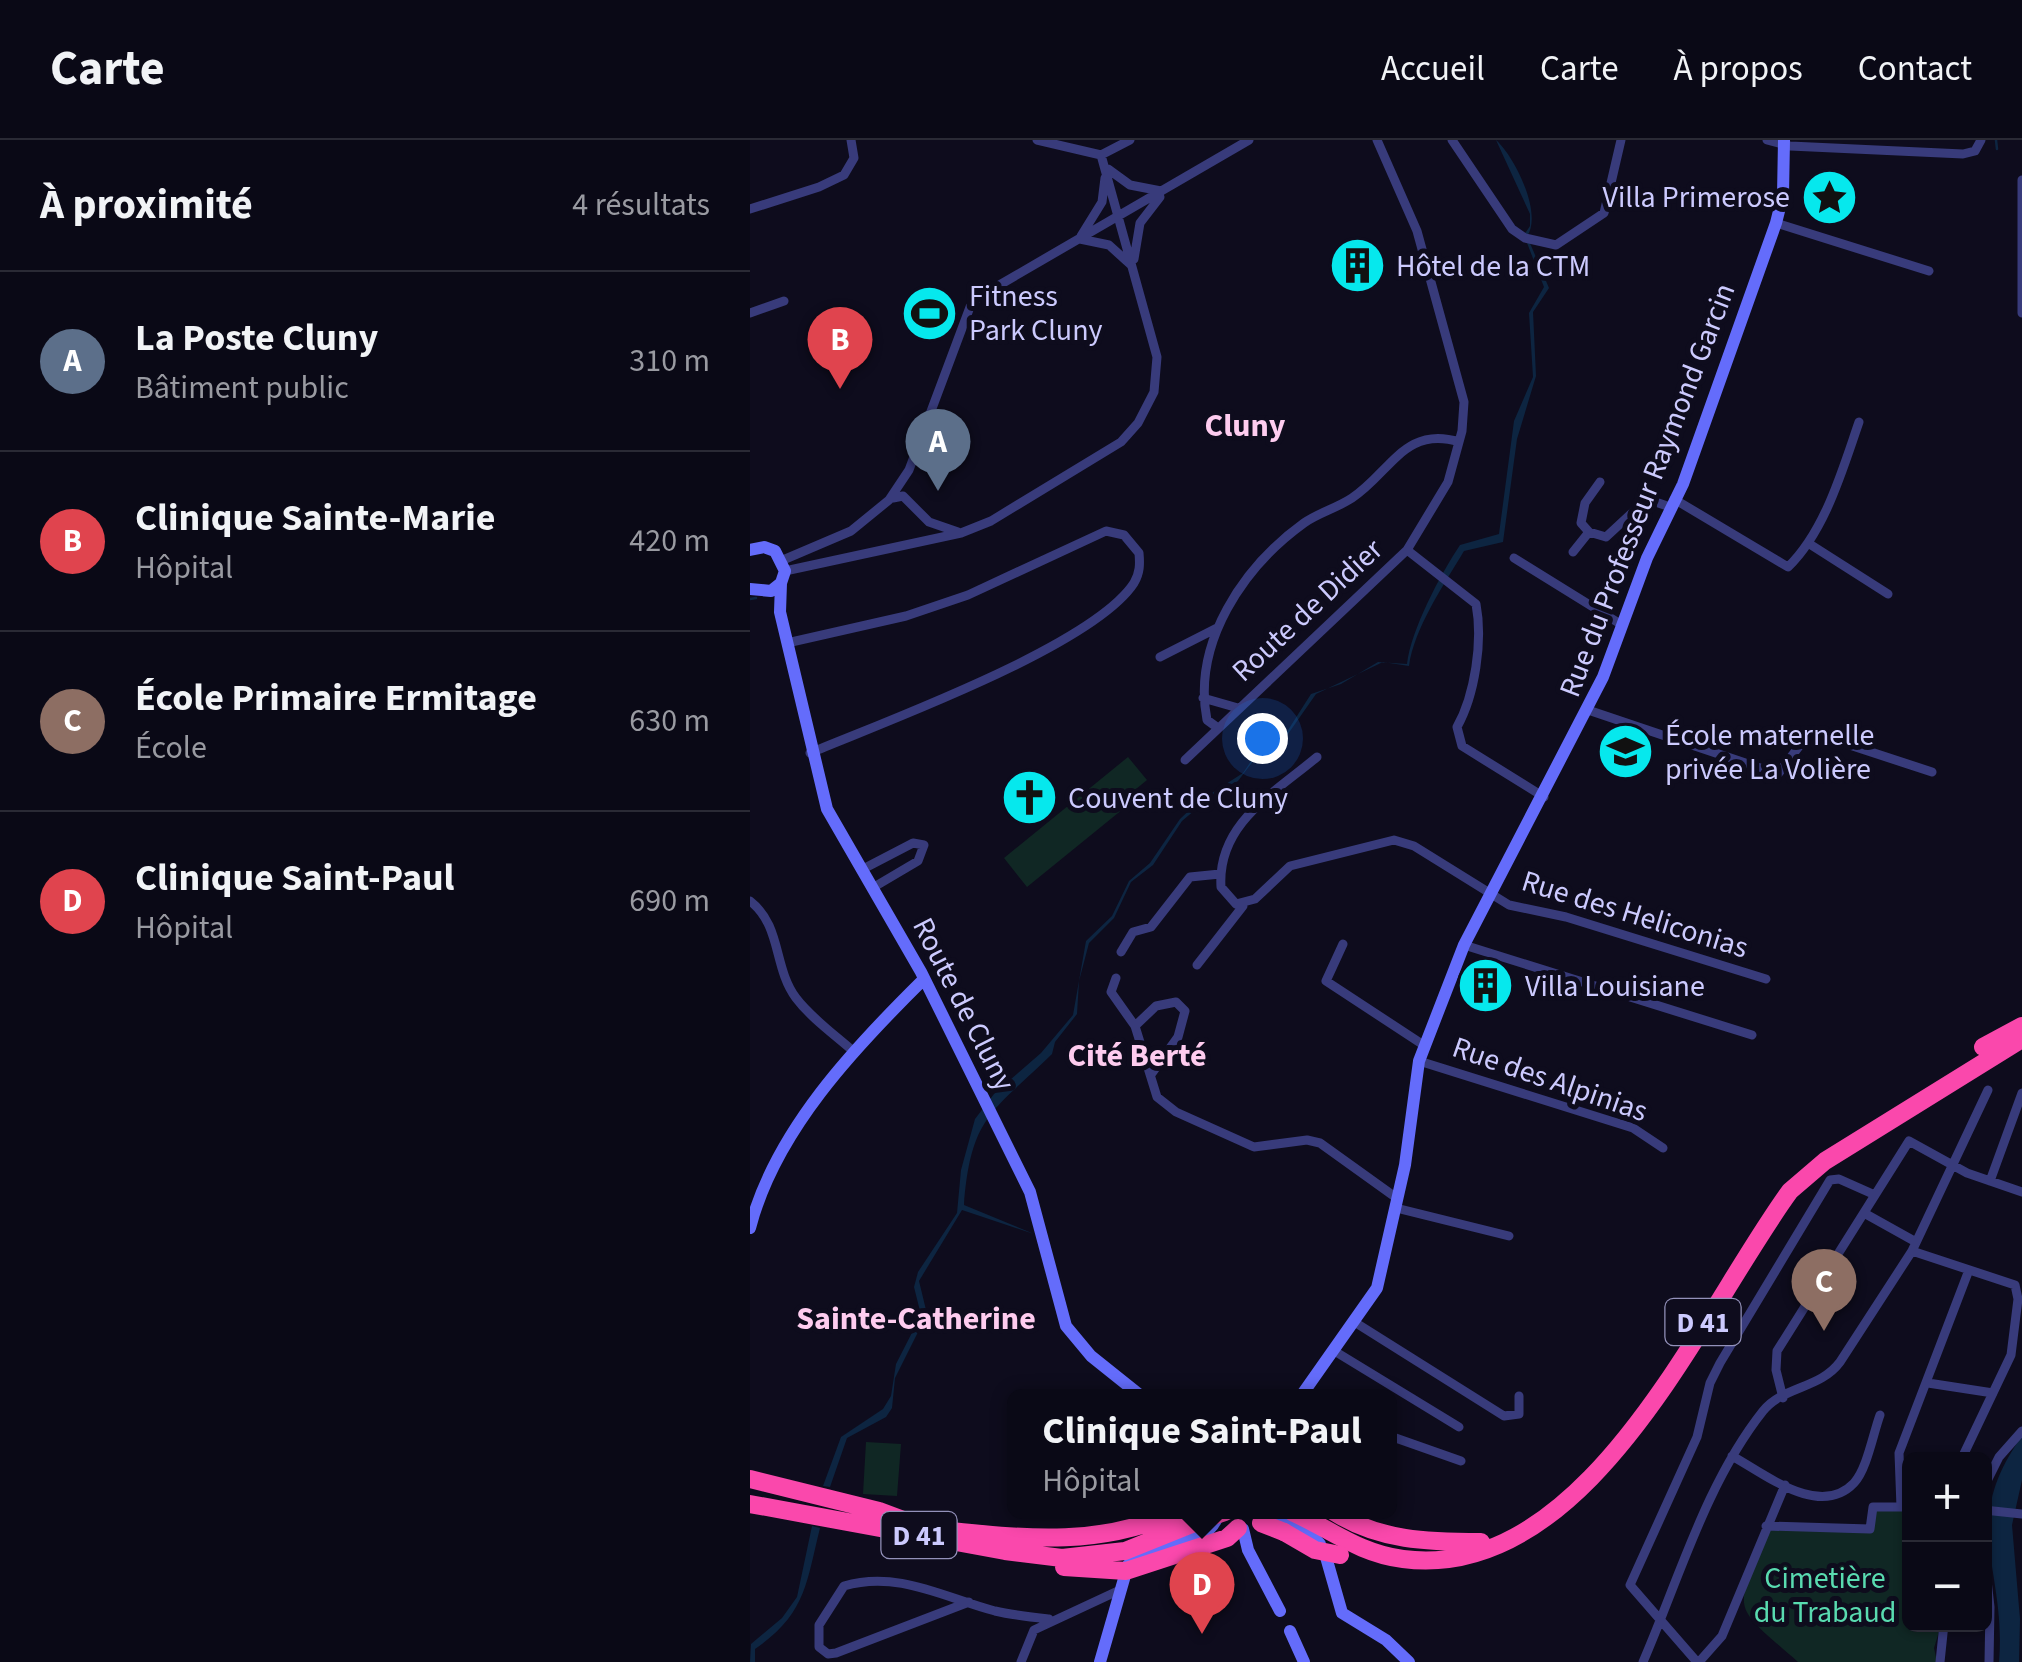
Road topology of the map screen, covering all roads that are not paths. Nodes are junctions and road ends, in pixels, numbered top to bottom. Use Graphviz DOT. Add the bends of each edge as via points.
graph roads {
  1 [pos="851,140"];
  2 [pos="1037,140"];
  3 [pos="1130,140"];
  4 [pos="1249,140"];
  5 [pos="1376,140"];
  6 [pos="1452,140"];
  7 [pos="1621,140"];
  8 [pos="1767,140"];
  9 [pos="1981,140"];
  10 [pos="1784,142"];
  11 [pos="1103,161"];
  12 [pos="2022,180"];
  13 [pos="1164,191"];
  14 [pos="750,209"];
  15 [pos="1120,216"];
  16 [pos="1776,223"];
  17 [pos="1079,238"];
  18 [pos="1133,267"];
  19 [pos="1929,270"];
  20 [pos="784,301"];
  21 [pos="750,312"];
  22 [pos="2022,313"];
  23 [pos="1859,422"];
  24 [pos="1459,442"];
  25 [pos="909,470"];
  26 [pos="1600,482"];
  27 [pos="889,500"];
  28 [pos="1672,503"];
  29 [pos="914,504"];
  30 [pos="928,522"];
  31 [pos="1590,532"];
  32 [pos="961,533"];
  33 [pos="826,540"];
  34 [pos="925,542"];
  35 [pos="1808,543"];
  36 [pos="750,550"];
  37 [pos="1407,550"];
  38 [pos="1573,552"];
  39 [pos="1514,558"];
  40 [pos="832,561"];
  41 [pos="783,571"];
  42 [pos="754,591"];
  43 [pos="1888,594"];
  44 [pos="780,612"];
  45 [pos="1622,625"];
  46 [pos="1217,628"];
  47 [pos="787,643"];
  48 [pos="1160,657"];
  49 [pos="1203,698"];
  50 [pos="1238,708"];
  51 [pos="1588,710"];
  52 [pos="1218,728"];
  53 [pos="810,753"];
  54 [pos="1317,756"];
  55 [pos="1184,760"];
  56 [pos="1932,772"];
  57 [pos="1544,796"];
  58 [pos="863,869"];
  59 [pos="1220,874"];
  60 [pos="874,886"];
  61 [pos="1492,895"];
  62 [pos="750,902"];
  63 [pos="1242,906"];
  64 [pos="1343,944"];
  65 [pos="1464,945"];
  66 [pos="1121,952"];
  67 [pos="1197,965"];
  68 [pos="1116,978"];
  69 [pos="924,979"];
  70 [pos="1766,979"];
  71 [pos="1136,1026"];
  72 [pos="2018,1031"];
  73 [pos="1752,1035"];
  74 [pos="1426,1046"];
  75 [pos="854,1052"];
  76 [pos="1419,1061"];
  77 [pos="1152,1073"];
  78 [pos="1988,1090"];
  79 [pos="2022,1093"];
  80 [pos="1663,1148"];
  81 [pos="1954,1167"];
  82 [pos="1990,1181"];
  83 [pos="2022,1192"];
  84 [pos="1876,1195"];
  85 [pos="1397,1204"];
  86 [pos="1864,1213"];
  87 [pos="751,1220"];
  88 [pos="1510,1236"];
  89 [pos="1914,1247"];
  90 [pos="1969,1270"];
  91 [pos="2022,1274"];
  92 [pos="2016,1286"];
  93 [pos="1356,1323"];
  94 [pos="2022,1348"];
  95 [pos="2011,1354"];
  96 [pos="1343,1357"];
  97 [pos="1928,1383"];
  98 [pos="1132,1389"];
  99 [pos="1308,1389"];
  100 [pos="1396,1389"];
  101 [pos="1397,1390"];
  102 [pos="1993,1393"];
  103 [pos="1519,1396"];
  104 [pos="1782,1398"];
  105 [pos="1880,1416"];
  106 [pos="1459,1427"];
  107 [pos="2022,1431"];
  108 [pos="1397,1438"];
  109 [pos="1965,1452"];
  110 [pos="1732,1456"];
  111 [pos="1461,1461"];
  112 [pos="1992,1471"];
  113 [pos="750,1480"];
  114 [pos="1786,1485"];
  115 [pos="750,1493"];
  116 [pos="1902,1493"];
  117 [pos="750,1504"];
  118 [pos="1902,1507"];
  119 [pos="1992,1511"];
  120 [pos="2018,1514"];
  121 [pos="750,1515"];
  122 [pos="1158,1519"];
  123 [pos="1232,1519"];
  124 [pos="1233,1519"];
  125 [pos="1234,1519"];
  126 [pos="1235,1519"];
  127 [pos="1238,1519"];
  128 [pos="1241,1519"];
  129 [pos="1305,1519"];
  130 [pos="1326,1519"];
  131 [pos="1347,1519"];
  132 [pos="1766,1526"];
  133 [pos="930,1532"];
  134 [pos="1490,1544"];
  135 [pos="1329,1552"];
  136 [pos="1125,1582"];
  137 [pos="969,1602"];
  138 [pos="1280,1612"];
  139 [pos="1049,1619"];
  140 [pos="1660,1620"];
  141 [pos="1290,1631"];
  142 [pos="1943,1632"];
  143 [pos="1990,1632"];
  144 [pos="1021,1662"];
  145 [pos="1100,1662"];
  146 [pos="1304,1662"];
  147 [pos="1410,1662"];
  148 [pos="1643,1662"];
  149 [pos="1698,1662"];
  150 [pos="1940,1662"];
  151 [pos="1989,1662"];
  1 -- 14 [label="street" via="854,158 844,175"];
  2 -- 11 [label="street"];
  3 -- 11 [label="street"];
  4 -- 13 [label="street"];
  5 -- 24 [label="street, Route de Didier" via="1417,231 1464,402"];
  6 -- 7 [label="street" via="1512,229 1556,245 1604,213"];
  8 -- 10 [label="street"];
  9 -- 10 [label="street" via="1963,154"];
  10 -- 16 [label="street, Rue du Professeur Raymond Garcin"];
  11 -- 13 [label="street" via="1130,185"];
  11 -- 15 [label="street"];
  11 -- 17 [label="street" via="1102,202"];
  12 -- 22 [label="street"];
  13 -- 15 [label="street"];
  13 -- 18 [label="street" via="1140,223"];
  15 -- 17 [label="street"];
  15 -- 18 [label="street"];
  16 -- 19 [label="street"];
  16 -- 28 [label="street, Rue du Professeur Raymond Garcin"];
  17 -- 18 [label="street" via="1109,245"];
  17 -- 25 [label="street" via="970,307"];
  18 -- 32 [label="street" via="1157,356 1154,392 1138,423 1121,442 1049,489"];
  20 -- 21 [label="street"];
  23 -- 35 [label="street"];
  24 -- 37 [label="street, Route de Didier" via="1448,482"];
  24 -- 46 [label="street" via="1422,439 1401,450 1354,498 1306,522 1264,558"];
  25 -- 27 [label="street"];
  25 -- 29 [label="street"];
  26 -- 31 [label="street" via="1582,512 1581,523"];
  27 -- 29 [label="street" via="903,496"];
  27 -- 33 [label="street" via="851,531"];
  28 -- 31 [label="street" via="1647,499 1606,537"];
  28 -- 35 [label="street" via="1788,567"];
  28 -- 45 [label="street, Rue du Professeur Raymond Garcin"];
  29 -- 30 [label="street"];
  30 -- 32 [label="street"];
  30 -- 34 [label="street"];
  31 -- 38 [label="street"];
  32 -- 34 [label="street"];
  33 -- 40 [label="street" via="820,554"];
  33 -- 41 [label="street"];
  34 -- 40 [label="street"];
  35 -- 43 [label="street"];
  36 -- 41 [label="street" via="770,549"];
  37 -- 50 [label="street, Route de Didier"];
  37 -- 57 [label="street" via="1476,604 1468,708 1457,737 1462,746"];
  39 -- 45 [label="street"];
  40 -- 41 [label="street"];
  41 -- 42 [label="street"];
  41 -- 44 [label="street, Route de Cluny"];
  42 -- 44 [label="street"];
  44 -- 47 [label="street, Route de Cluny"];
  45 -- 51 [label="street, Rue du Professeur Raymond Garcin"];
  46 -- 48 [label="street"];
  46 -- 49 [label="street"];
  47 -- 53 [label="street, Route de Cluny"];
  47 -- 53 [label="street" via="968,595 1106,531 1124,535 1139,554 1134,582 1118,600 1060,640"];
  49 -- 50 [label="street"];
  49 -- 52 [label="street" via="1208,720"];
  50 -- 52 [label="street, Route de Didier"];
  51 -- 56 [label="street" via="1778,774 1810,732"];
  51 -- 57 [label="street, Rue du Professeur Raymond Garcin"];
  52 -- 55 [label="street, Route de Didier"];
  53 -- 58 [label="street, Route de Cluny" via="827,810"];
  54 -- 59 [label="street" via="1240,822 1224,846"];
  57 -- 61 [label="street, Rue du Professeur Raymond Garcin"];
  58 -- 60 [label="street, Route de Cluny"];
  58 -- 60 [label="street" via="913,842 924,845 918,861"];
  59 -- 63 [label="street" via="1223,892"];
  59 -- 66 [label="street" via="1190,877 1151,927 1133,932"];
  60 -- 69 [label="street, Route de Cluny"];
  61 -- 63 [label="street, Rue des Heliconias" via="1394,840 1290,866"];
  61 -- 65 [label="street, Rue du Professeur Raymond Garcin"];
  61 -- 70 [label="street, Rue des Heliconias"];
  62 -- 75 [label="street" via="770,922 796,999"];
  63 -- 67 [label="street, Rue des Heliconias"];
  64 -- 74 [label="street" via="1326,981"];
  65 -- 73 [label="street"];
  65 -- 74 [label="street, Rue du Professeur Raymond Garcin"];
  68 -- 71 [label="street" via="1111,992"];
  69 -- 75 [label="street"];
  69 -- 98 [label="street, Route de Cluny" via="1030,1192 1066,1326"];
  71 -- 77 [label="street"];
  71 -- 77 [label="street" via="1162,1002 1176,1002 1185,1011 1178,1037"];
  72 -- 134 [label="highway, D 41" via="1790,1191 1592,1479 1533,1528"];
  74 -- 76 [label="street, Rue du Professeur Raymond Garcin"];
  75 -- 87 [label="street" via="816,1096"];
  76 -- 80 [label="street, Rue des Alpinias" via="1633,1128"];
  76 -- 85 [label="street, Rue du Professeur Raymond Garcin"];
  77 -- 85 [label="street" via="1157,1096 1176,1112 1254,1147 1320,1142"];
  78 -- 81 [label="street"];
  79 -- 82 [label="street"];
  81 -- 82 [label="street"];
  81 -- 84 [label="street" via="1909,1140"];
  81 -- 89 [label="street"];
  82 -- 83 [label="street"];
  84 -- 86 [label="street"];
  84 -- 140 [label="street" via="1830,1180 1715,1373 1697,1437 1630,1590"];
  85 -- 88 [label="street"];
  85 -- 93 [label="street, Rue du Professeur Raymond Garcin" via="1384,1269"];
  86 -- 89 [label="street"];
  86 -- 104 [label="street" via="1778,1351"];
  89 -- 90 [label="street"];
  89 -- 104 [label="street" via="1829,1377"];
  90 -- 92 [label="street"];
  90 -- 97 [label="street"];
  91 -- 92 [label="street"];
  92 -- 95 [label="street"];
  93 -- 96 [label="street, Rue du Professeur Raymond Garcin"];
  93 -- 103 [label="street" via="1504,1416 1519,1414"];
  94 -- 95 [label="street"];
  95 -- 102 [label="street"];
  96 -- 99 [label="street, Rue du Professeur Raymond Garcin"];
  96 -- 100 [label="street"];
  97 -- 102 [label="street"];
  97 -- 116 [label="street" via="1896,1466"];
  101 -- 106 [label="street"];
  102 -- 109 [label="street"];
  104 -- 110 [label="street" via="1766,1406"];
  105 -- 114 [label="street" via="1856,1482 1814,1498"];
  107 -- 112 [label="street"];
  108 -- 111 [label="street"];
  110 -- 114 [label="street"];
  110 -- 140 [label="street"];
  113 -- 133 [label="highway" via="879,1511"];
  114 -- 132 [label="street"];
  115 -- 133 [label="highway, D 41"];
  117 -- 133 [label="highway, D 41"];
  118 -- 132 [label="street" via="1873,1507 1870,1529"];
  119 -- 120 [label="street"];
  121 -- 133 [label="highway"];
  122 -- 133 [label="highway" via="1060,1539"];
  123 -- 133 [label="highway, D 41" via="1076,1558 1033,1556"];
  124 -- 136 [label="street" via="1139,1557"];
  125 -- 136 [label="highway" via="1225,1538 1147,1565"];
  126 -- 138 [label="street"];
  127 -- 135 [label="highway, bridge"];
  128 -- 135 [label="street" via="1307,1530"];
  129 -- 134 [label="highway, D 41" via="1359,1548 1404,1559 1463,1557"];
  130 -- 134 [label="highway, D 41" via="1393,1546"];
  131 -- 134 [label="highway" via="1404,1539"];
  132 -- 149 [label="street" via="1722,1636"];
  133 -- 136 [label="highway" via="990,1555 1101,1571"];
  134 -- 135 [label="highway" via="1455,1564 1432,1567"];
  135 -- 147 [label="street" via="1342,1613"];
  136 -- 139 [label="street"];
  136 -- 145 [label="street"];
  137 -- 137 [label="street" via="896,1582 844,1586 820,1625 819,1647 836,1653"];
  137 -- 139 [label="street"];
  139 -- 144 [label="street" via="1034,1630"];
  140 -- 148 [label="street"];
  140 -- 149 [label="street"];
  141 -- 146 [label="street"];
  142 -- 150 [label="street"];
  143 -- 151 [label="street"];
}
